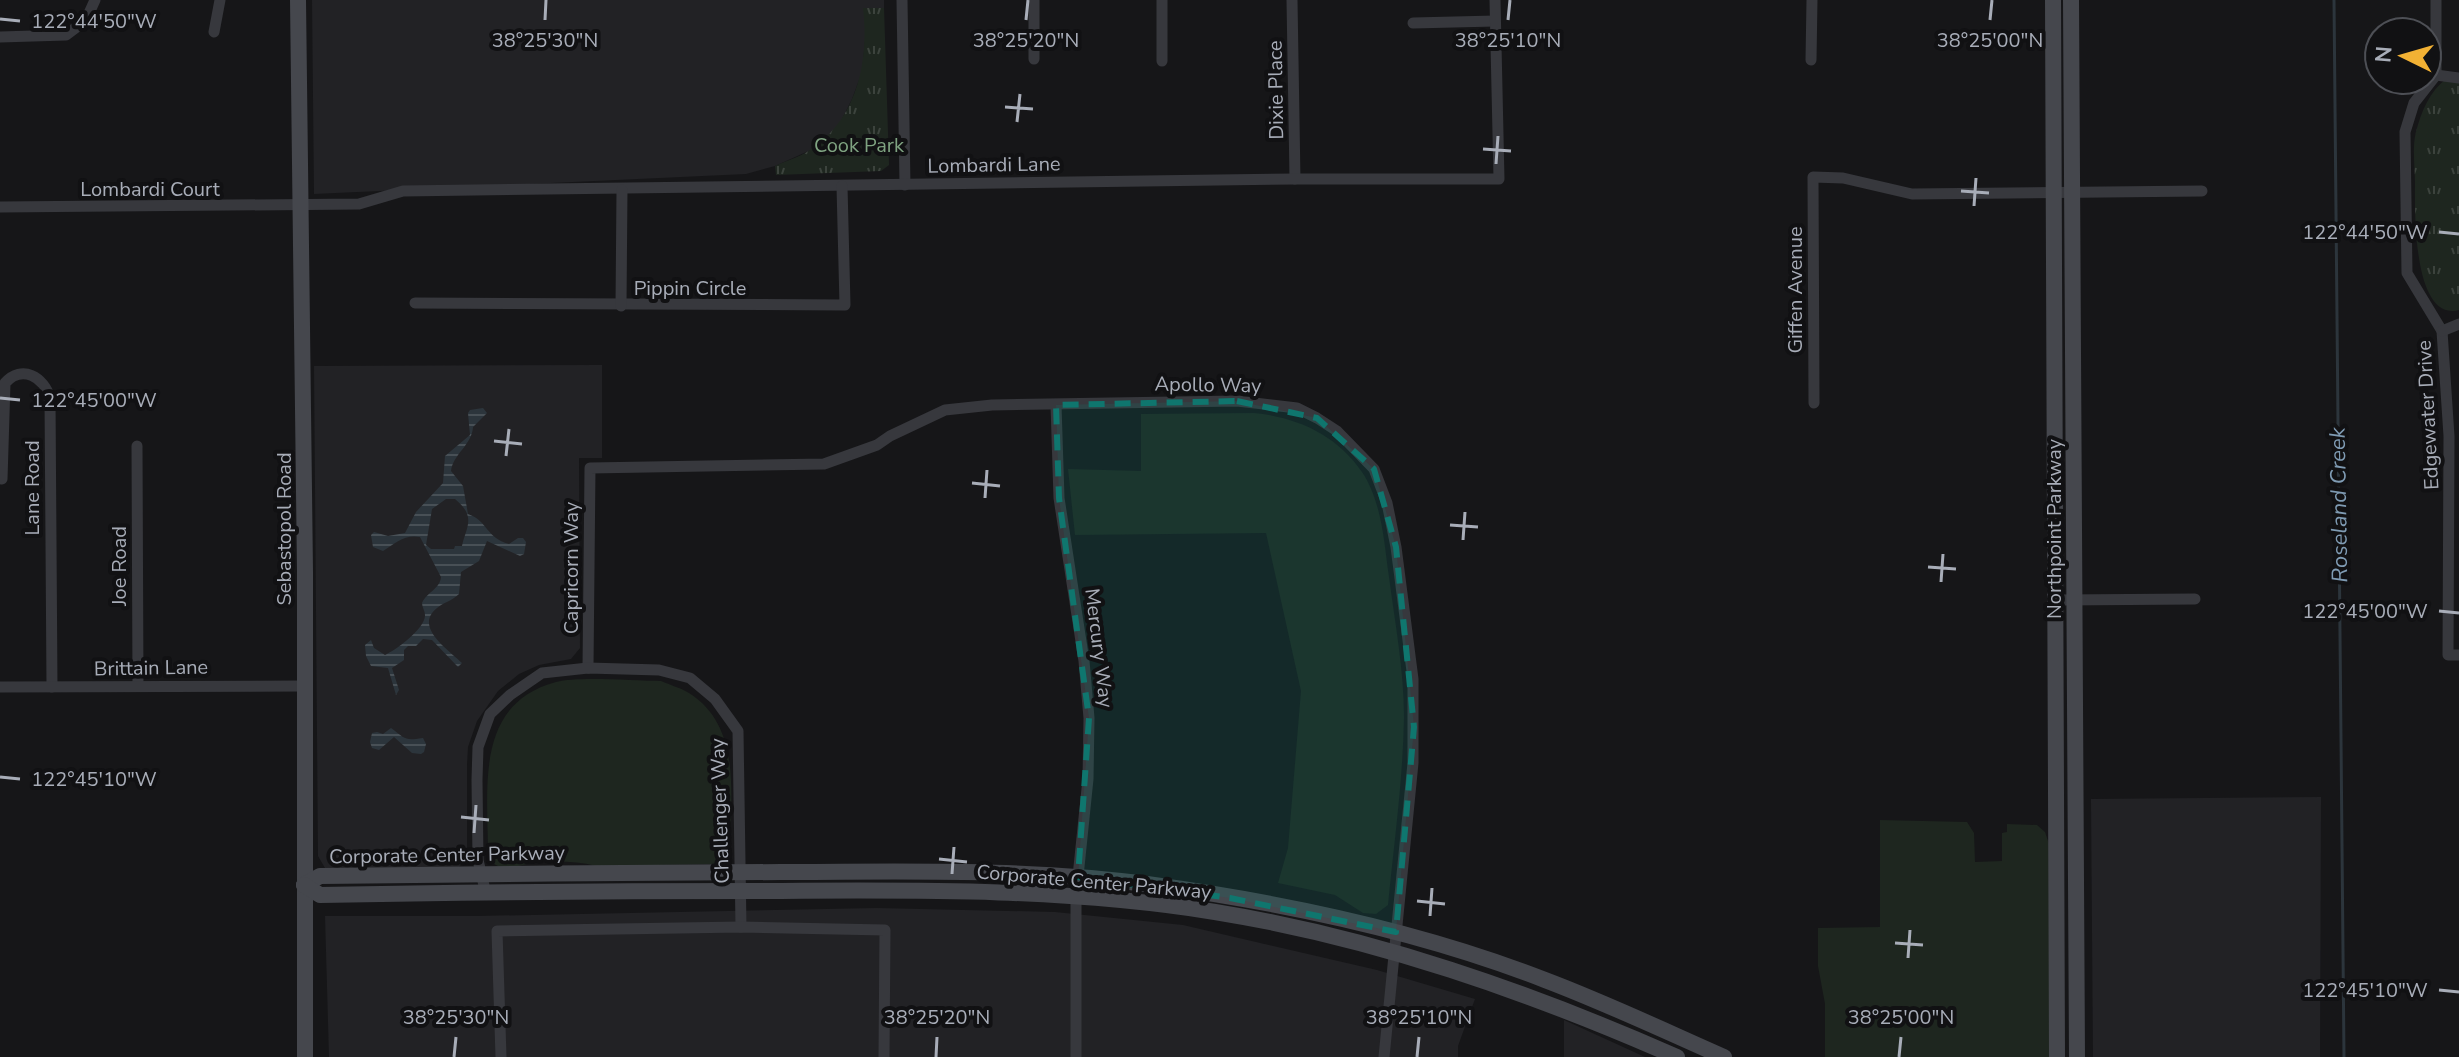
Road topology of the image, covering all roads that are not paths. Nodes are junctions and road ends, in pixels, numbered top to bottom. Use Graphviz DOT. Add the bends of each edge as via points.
graph roads {
  1 [pos="95,0"];
  2 [pos="220,0"];
  3 [pos="298,0"];
  4 [pos="902,0"];
  5 [pos="1034,0"];
  6 [pos="1162,0"];
  7 [pos="1292,0"];
  8 [pos="1495,0"];
  9 [pos="1812,0"];
  10 [pos="2053,0"];
  11 [pos="2071,0"];
  12 [pos="1495,21"];
  13 [pos="1413,23"];
  14 [pos="214,32"];
  15 [pos="0,37"];
  16 [pos="1034,59"];
  17 [pos="1811,60"];
  18 [pos="1162,61"];
  19 [pos="2420,96"];
  20 [pos="1295,179"];
  21 [pos="905,185"];
  22 [pos="842,186"];
  23 [pos="622,190"];
  24 [pos="2202,191"];
  25 [pos="2053,192"];
  26 [pos="2072,192"];
  27 [pos="300,206"];
  28 [pos="0,207"];
  29 [pos="415,303"];
  30 [pos="621,306"];
  31 [pos="2459,324"];
  32 [pos="2442,331"];
  33 [pos="1814,403"];
  34 [pos="1056,405"];
  35 [pos="2454,436"];
  36 [pos="137,446"];
  37 [pos="590,468"];
  38 [pos="2,479"];
  39 [pos="2454,553"];
  40 [pos="2195,599"];
  41 [pos="2068,600"];
  42 [pos="2453,655"];
  43 [pos="588,668"];
  44 [pos="138,685"];
  45 [pos="303,686"];
  46 [pos="0,687"];
  47 [pos="52,687"];
  48 [pos="741,871"];
  49 [pos="482,875"];
  50 [pos="1078,877"];
  51 [pos="304,885"];
  52 [pos="741,891"];
  53 [pos="486,894"];
  54 [pos="1076,896"];
  55 [pos="741,927"];
  56 [pos="1396,932"];
  57 [pos="1394,953"];
  58 [pos="305,1057"];
  59 [pos="501,1057"];
  60 [pos="884,1057"];
  61 [pos="1076,1057"];
  62 [pos="1384,1057"];
  63 [pos="1677,1057"];
  64 [pos="1724,1057"];
  65 [pos="2057,1057"];
  66 [pos="2077,1057"];
  1 -- 15 [label="street" via="86,20 66,35"];
  2 -- 14 [label="street"];
  3 -- 27 [label="street, Sebastopol Road"];
  4 -- 21 [label="street"];
  5 -- 16 [label="street"];
  6 -- 18 [label="street"];
  7 -- 20 [label="street, Dixie Place"];
  8 -- 12 [label="street"];
  9 -- 17 [label="street"];
  10 -- 25 [label="street, Northpoint Parkway"];
  11 -- 26 [label="street, Northpoint Parkway"];
  12 -- 13 [label="street"];
  12 -- 20 [label="street, Lombardi Lane" via="1499,179"];
  19 -- 32 [label="street, Edgewater Drive" via="2405,132 2407,273"];
  20 -- 21 [label="street, Lombardi Lane"];
  21 -- 22 [label="street, Lombardi Lane"];
  22 -- 23 [label="street, Lombardi Lane"];
  22 -- 30 [label="street, Pippin Circle" via="845,305"];
  23 -- 27 [label="street, Lombardi Lane" via="403,191 359,204"];
  23 -- 30 [label="street"];
  24 -- 26 [label="street"];
  25 -- 26 [label="street"];
  25 -- 33 [label="street, Giffen Avenue" via="1912,194 1843,178 1813,177"];
  25 -- 65 [label="street, Northpoint Parkway"];
  26 -- 41 [label="street, Northpoint Parkway"];
  27 -- 28 [label="street, Lombardi Court"];
  27 -- 45 [label="street, Sebastopol Road"];
  29 -- 30 [label="street, Pippin Circle"];
  31 -- 32 [label="street"];
  32 -- 35 [label="street, Edgewater Drive"];
  34 -- 37 [label="street, Apollo Way" via="945,410 877,445 824,464"];
  34 -- 50 [label="street, Mercury Way" via="1059,498 1089,718"];
  34 -- 56 [label="street, Apollo Way" via="1237,401 1297,408 1337,431 1374,469 1396,547 1413,679 1413,763"];
  35 -- 39 [label="street, Edgewater Drive"];
  36 -- 44 [label="street, Joe Road"];
  37 -- 43 [label="street, Capricorn Way"];
  38 -- 47 [label="street, Lane Road" via="5,383 28,374 40,379 50,398"];
  39 -- 42 [label="street, Edgewater Drive"];
  40 -- 41 [label="street"];
  41 -- 66 [label="street, Northpoint Parkway"];
  43 -- 48 [label="street, Challenger Way" via="659,670 690,678 715,699 738,731"];
  43 -- 49 [label="street, Challenger Way" via="542,673 490,714 478,747"];
  44 -- 45 [label="street, Brittain Lane"];
  44 -- 47 [label="street, Brittain Lane"];
  45 -- 51 [label="street, Sebastopol Road"];
  46 -- 47 [label="street, Brittain Lane"];
  48 -- 49 [label="street, Corporate Center Parkway"];
  48 -- 50 [label="street, Corporate Center Parkway" via="921,870"];
  48 -- 52 [label="street, Challenger Way"];
  49 -- 51 [label="street, Corporate Center Parkway" via="320,876"];
  49 -- 53 [label="street, Challenger Way"];
  50 -- 54 [label="street, Mercury Way"];
  50 -- 56 [label="street, Corporate Center Parkway" via="1230,898"];
  51 -- 53 [label="street, Corporate Center Parkway" via="320,895"];
  51 -- 58 [label="street, Sebastopol Road"];
  52 -- 53 [label="street, Corporate Center Parkway"];
  52 -- 54 [label="street, Corporate Center Parkway" via="884,888"];
  52 -- 55 [label="street, Challenger Way"];
  54 -- 57 [label="street, Corporate Center Parkway" via="1216,912"];
  54 -- 61 [label="street, Mercury Way"];
  55 -- 59 [label="street" via="497,931"];
  55 -- 60 [label="street" via="885,930"];
  56 -- 57 [label="street, Apollo Way"];
  56 -- 64 [label="street, Corporate Center Parkway" via="1545,979"];
  57 -- 62 [label="street, Apollo Way"];
  57 -- 63 [label="street, Corporate Center Parkway" via="1538,998"];
}
